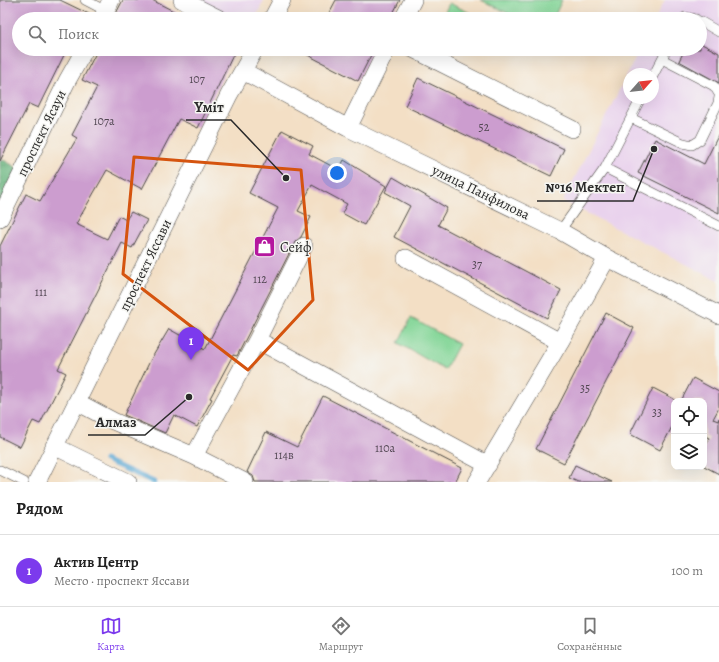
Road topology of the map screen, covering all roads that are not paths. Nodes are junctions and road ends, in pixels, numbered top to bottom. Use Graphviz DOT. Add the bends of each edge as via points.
graph roads {
  1 [pos="85,0"];
  2 [pos="182,0"];
  3 [pos="282,0"];
  4 [pos="413,0"];
  5 [pos="106,10"];
  6 [pos="206,12"];
  7 [pos="276,12"];
  8 [pos="407,12"];
  9 [pos="707,25"];
  10 [pos="719,32"];
  11 [pos="81,56"];
  12 [pos="251,56"];
  13 [pos="384,56"];
  14 [pos="427,56"];
  15 [pos="664,56"];
  16 [pos="662,59"];
  17 [pos="657,68"];
  18 [pos="243,71"];
  19 [pos="719,94"];
  20 [pos="719,97"];
  21 [pos="639,104"];
  22 [pos="631,118"];
  23 [pos="348,128"];
  24 [pos="572,129"];
  25 [pos="605,168"];
  26 [pos="0,218"];
  27 [pos="719,226"];
  28 [pos="560,231"];
  29 [pos="304,246"];
  30 [pos="406,258"];
  31 [pos="607,258"];
  32 [pos="719,315"];
  33 [pos="257,340"];
  34 [pos="560,342"];
  35 [pos="77,402"];
  36 [pos="54,446"];
  37 [pos="194,456"];
  38 [pos="488,464"];
  39 [pos="0,470"];
  40 [pos="24,482"];
  41 [pos="36,482"];
  42 [pos="128,482"];
  43 [pos="245,482"];
  44 [pos="477,482"];
  1 -- 5 [label="lane"];
  2 -- 6 [label="street"];
  3 -- 7 [label="street"];
  4 -- 8 [label="street"];
  9 -- 10 [label="lane"];
  11 -- 26 [label="street, проспект Ясауи"];
  12 -- 18 [label="street, проспект Яссави"];
  13 -- 23 [label="street"];
  14 -- 24 [label="street"];
  15 -- 16 [label="lane"];
  16 -- 17 [label="lane"];
  16 -- 19 [label="lane" via="714,86"];
  18 -- 23 [label="street, улица Панфилова"];
  18 -- 35 [label="street, проспект Яссави"];
  20 -- 22 [label="lane" via="700,140 692,144 683,143"];
  21 -- 22 [label="lane"];
  22 -- 25 [label="lane"];
  23 -- 28 [label="street, улица Панфилова"];
  25 -- 27 [label="lane"];
  25 -- 28 [label="lane"];
  28 -- 31 [label="street, улица Панфилова"];
  29 -- 33 [label="street"];
  30 -- 34 [label="street"];
  31 -- 32 [label="street, улица Панфилова"];
  31 -- 34 [label="street"];
  33 -- 37 [label="street"];
  33 -- 38 [label="street"];
  34 -- 38 [label="street"];
  35 -- 36 [label="street, проспект Яссави"];
  35 -- 37 [label="street" via="113,421"];
  36 -- 41 [label="street, проспект Яссави"];
  36 -- 42 [label="street"];
  37 -- 43 [label="street"];
  38 -- 44 [label="street"];
  39 -- 40 [label="lane"];
}
